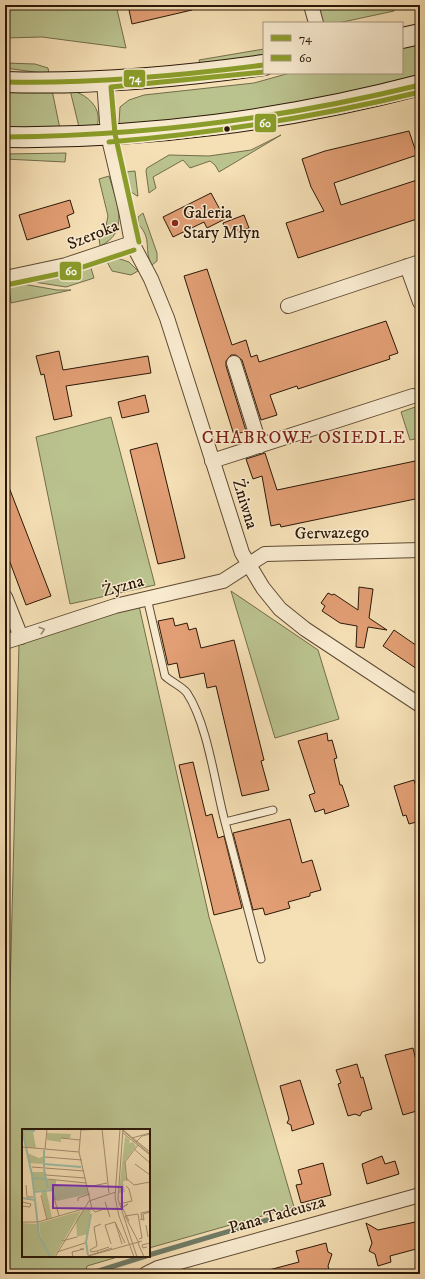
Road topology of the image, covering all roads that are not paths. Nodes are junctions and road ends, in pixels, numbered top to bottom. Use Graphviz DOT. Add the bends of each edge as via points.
graph roads {
  1 [pos="311,5"];
  2 [pos="316,22"];
  3 [pos="420,34"];
  4 [pos="403,38"];
  5 [pos="263,65"];
  6 [pos="104,81"];
  7 [pos="5,82"];
  8 [pos="420,85"];
  9 [pos="108,135"];
  10 [pos="5,137"];
  11 [pos="132,243"];
  12 [pos="414,264"];
  13 [pos="5,278"];
  14 [pos="420,302"];
  15 [pos="288,306"];
  16 [pos="234,363"];
  17 [pos="412,396"];
  18 [pos="260,446"];
  19 [pos="212,461"];
  20 [pos="420,550"];
  21 [pos="248,565"];
  22 [pos="5,597"];
  23 [pos="147,598"];
  24 [pos="21,637"];
  25 [pos="5,642"];
  26 [pos="420,705"];
  27 [pos="273,810"];
  28 [pos="225,822"];
  29 [pos="261,959"];
  30 [pos="420,1195"];
  31 [pos="146,1274"];
  1 -- 2 [label="street"];
  3 -- 4 [label="main road"];
  5 -- 6 [label="main road"];
  6 -- 7 [label="main road"];
  6 -- 9 [label="street, Szeroka"];
  8 -- 9 [label="main road" via="315,108 243,120"];
  9 -- 10 [label="main road"];
  9 -- 11 [label="street, Szeroka"];
  11 -- 13 [label="street, Szeroka" via="66,265"];
  11 -- 19 [label="street, Żniwna" via="167,318"];
  12 -- 14 [label="street"];
  12 -- 15 [label="street"];
  16 -- 18 [label="street"];
  17 -- 18 [label="street"];
  18 -- 19 [label="street"];
  19 -- 21 [label="street, Żniwna"];
  20 -- 21 [label="street, Gerwazego" via="272,553 265,554"];
  21 -- 23 [label="street, Żyzna" via="223,581"];
  21 -- 26 [label="street, Żniwna" via="270,598 291,619"];
  22 -- 24 [label="street"];
  24 -- 23 [label="street, Żyzna, one-way" via="114,606"];
  23 -- 28 [label="lane" via="165,676 186,691 194,706"];
  24 -- 25 [label="street, Żyzna"];
  27 -- 28 [label="lane"];
  28 -- 29 [label="lane"];
  30 -- 31 [label="street, Pana Tadeusza" via="158,1268"];
}
